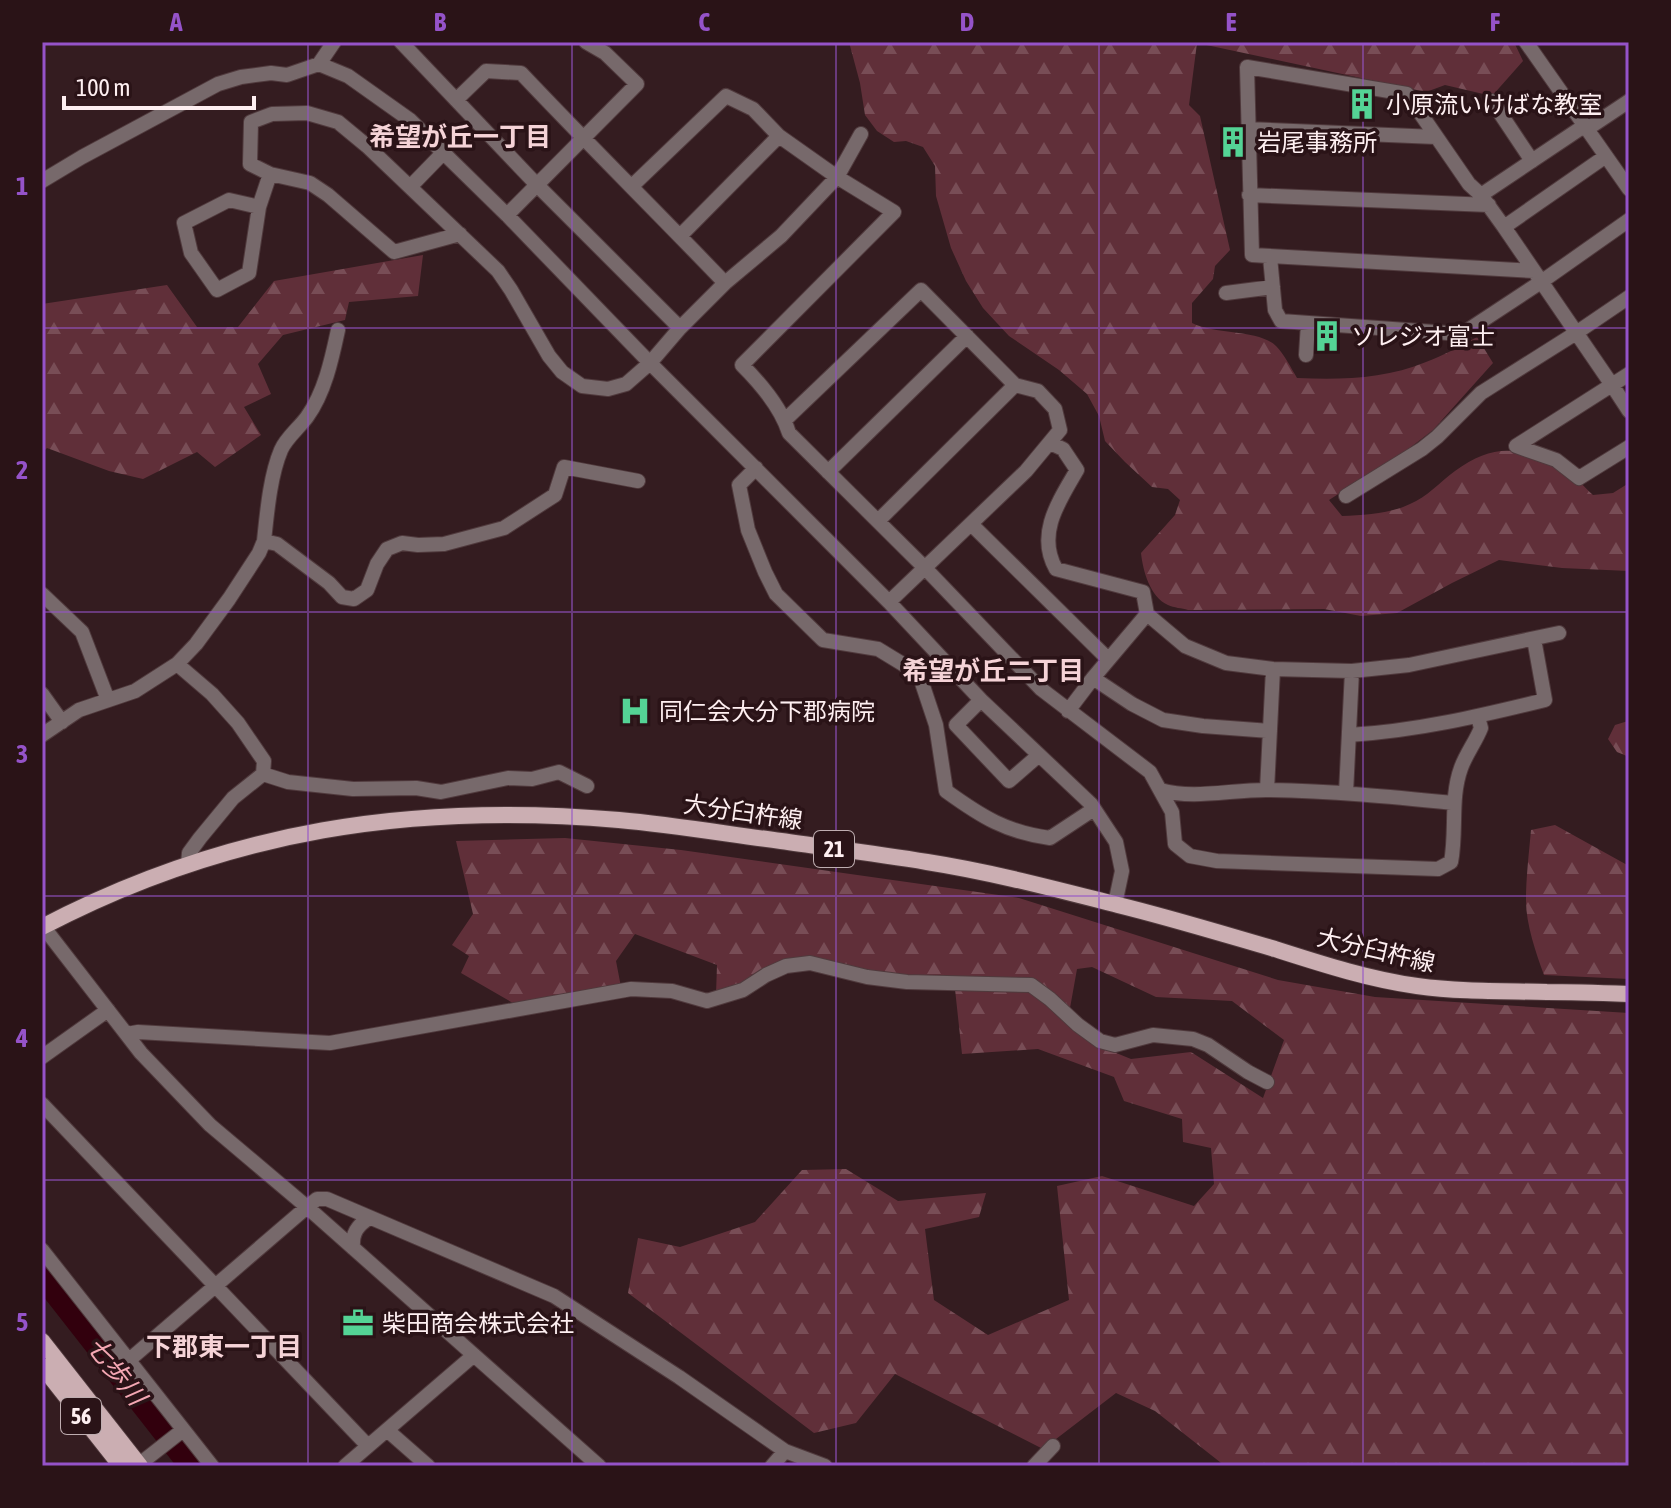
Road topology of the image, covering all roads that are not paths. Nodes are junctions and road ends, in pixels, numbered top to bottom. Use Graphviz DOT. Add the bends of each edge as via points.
graph roads {
  1 [pos="334,42"];
  2 [pos="401,42"];
  3 [pos="586,42"];
  4 [pos="1526,42"];
  5 [pos="319,64"];
  6 [pos="456,100"];
  7 [pos="1492,101"];
  8 [pos="1629,101"];
  9 [pos="1248,129"];
  10 [pos="1587,129"];
  11 [pos="861,134"];
  12 [pos="779,136"];
  13 [pos="1436,137"];
  14 [pos="582,138"];
  15 [pos="443,153"];
  16 [pos="1606,156"];
  17 [pos="1532,161"];
  18 [pos="270,174"];
  19 [pos="837,177"];
  20 [pos="42,181"];
  21 [pos="537,185"];
  22 [pos="632,186"];
  23 [pos="410,187"];
  24 [pos="1629,189"];
  25 [pos="1249,195"];
  26 [pos="1485,200"];
  27 [pos="259,207"];
  28 [pos="507,215"];
  29 [pos="1629,220"];
  30 [pos="1504,227"];
  31 [pos="460,234"];
  32 [pos="680,236"];
  33 [pos="1270,257"];
  34 [pos="1538,276"];
  35 [pos="725,283"];
  36 [pos="1273,287"];
  37 [pos="1226,293"];
  38 [pos="1629,297"];
  39 [pos="1308,323"];
  40 [pos="680,328"];
  41 [pos="338,330"];
  42 [pos="1576,333"];
  43 [pos="967,336"];
  44 [pos="1306,355"];
  45 [pos="650,363"];
  46 [pos="1629,374"];
  47 [pos="1015,385"];
  48 [pos="1612,385"];
  49 [pos="1629,411"];
  50 [pos="785,420"];
  51 [pos="1050,443"];
  52 [pos="1629,447"];
  53 [pos="756,468"];
  54 [pos="828,472"];
  55 [pos="638,481"];
  56 [pos="1346,496"];
  57 [pos="878,521"];
  58 [pos="971,524"];
  59 [pos="264,541"];
  60 [pos="925,568"];
  61 [pos="42,594"];
  62 [pos="889,602"];
  63 [pos="1147,614"];
  64 [pos="1559,633"];
  65 [pos="1534,639"];
  66 [pos="1108,659"];
  67 [pos="177,664"];
  68 [pos="1273,669"];
  69 [pos="1352,671"];
  70 [pos="1093,678"];
  71 [pos="42,694"];
  72 [pos="108,700"];
  73 [pos="981,700"];
  74 [pos="1068,711"];
  75 [pos="1478,717"];
  76 [pos="62,722"];
  77 [pos="1270,731"];
  78 [pos="42,735"];
  79 [pos="1349,735"];
  80 [pos="1039,755"];
  81 [pos="263,774"];
  82 [pos="587,786"];
  83 [pos="1160,790"];
  84 [pos="1267,790"];
  85 [pos="1346,793"];
  86 [pos="1454,803"];
  87 [pos="1094,809"];
  88 [pos="188,864"];
  89 [pos="1115,904"];
  90 [pos="42,927"];
  91 [pos="1629,994"];
  92 [pos="108,1010"];
  93 [pos="127,1034"];
  94 [pos="42,1057"];
  95 [pos="1267,1082"];
  96 [pos="42,1104"];
  97 [pos="307,1207"];
  98 [pos="369,1218"];
  99 [pos="353,1248"];
  100 [pos="42,1250"];
  101 [pos="215,1286"];
  102 [pos="42,1341"];
  103 [pos="474,1355"];
  104 [pos="128,1361"];
  105 [pos="42,1366"];
  106 [pos="387,1430"];
  107 [pos="181,1432"];
  108 [pos="368,1446"];
  109 [pos="1053,1446"];
  110 [pos="785,1451"];
  111 [pos="121,1466"];
  112 [pos="139,1466"];
  113 [pos="212,1466"];
  114 [pos="345,1466"];
  115 [pos="428,1466"];
  116 [pos="599,1466"];
  117 [pos="772,1466"];
  118 [pos="825,1466"];
  119 [pos="1034,1466"];
  1 -- 5 [label="street"];
  2 -- 6 [label="street"];
  3 -- 14 [label="street" via="637,84"];
  4 -- 10 [label="street"];
  5 -- 15 [label="street" via="348,76 410,120"];
  5 -- 20 [label="street" via="287,75 271,73 218,84"];
  6 -- 14 [label="street" via="486,71 521,73"];
  6 -- 21 [label="street"];
  7 -- 17 [label="street"];
  8 -- 10 [label="street"];
  9 -- 13 [label="street"];
  9 -- 13 [label="street" via="1247,67 1407,94"];
  9 -- 25 [label="street"];
  10 -- 16 [label="street"];
  10 -- 17 [label="street"];
  11 -- 19 [label="street"];
  12 -- 19 [label="street"];
  12 -- 22 [label="street" via="753,109 726,96"];
  12 -- 32 [label="street"];
  13 -- 26 [label="street"];
  14 -- 21 [label="street"];
  14 -- 22 [label="street"];
  15 -- 23 [label="street"];
  15 -- 28 [label="street"];
  16 -- 24 [label="street"];
  16 -- 30 [label="street"];
  17 -- 26 [label="street"];
  18 -- 23 [label="street" via="250,164 251,122 272,114 307,113 338,122"];
  18 -- 27 [label="street"];
  18 -- 31 [label="street" via="310,183 394,252"];
  19 -- 35 [label="street" via="781,236"];
  19 -- 50 [label="street" via="894,212 742,365"];
  21 -- 28 [label="street"];
  21 -- 40 [label="street"];
  22 -- 32 [label="street"];
  23 -- 31 [label="street"];
  25 -- 26 [label="street"];
  25 -- 33 [label="street" via="1252,255"];
  26 -- 30 [label="street"];
  27 -- 27 [label="street" via="229,200 184,223 191,253 217,290 249,273"];
  28 -- 45 [label="street"];
  29 -- 34 [label="street"];
  30 -- 34 [label="street"];
  31 -- 45 [label="street" via="498,271 549,356 582,386 608,389 626,384"];
  32 -- 35 [label="street"];
  33 -- 34 [label="street"];
  33 -- 36 [label="street"];
  34 -- 39 [label="street" via="1462,334"];
  34 -- 42 [label="street"];
  35 -- 40 [label="street"];
  36 -- 37 [label="street"];
  36 -- 39 [label="street" via="1281,321"];
  38 -- 42 [label="street"];
  39 -- 44 [label="street"];
  40 -- 45 [label="street"];
  41 -- 59 [label="street" via="329,370 309,414 281,448"];
  42 -- 48 [label="street"];
  42 -- 56 [label="street" via="1481,393 1422,449"];
  43 -- 47 [label="street"];
  43 -- 50 [label="street" via="921,290"];
  43 -- 54 [label="street"];
  45 -- 53 [label="street"];
  46 -- 48 [label="street"];
  47 -- 51 [label="street" via="1038,391 1055,409 1060,430"];
  47 -- 57 [label="street"];
  48 -- 49 [label="street"];
  48 -- 52 [label="street" via="1516,446 1556,460 1579,478"];
  50 -- 54 [label="street" via="789,433"];
  51 -- 58 [label="street"];
  51 -- 63 [label="street" via="1063,449 1077,470 1050,521 1048,555 1056,569 1143,592"];
  53 -- 62 [label="street"];
  53 -- 87 [label="street" via="739,485 748,530 776,594 823,640 878,649 919,674 936,725 946,791 1007,828 1050,838"];
  54 -- 57 [label="street"];
  55 -- 59 [label="street" via="564,467 555,495 504,528 444,544 402,543 387,549 367,590 354,599 342,597 277,544"];
  57 -- 60 [label="street"];
  58 -- 60 [label="street"];
  58 -- 66 [label="street"];
  59 -- 67 [label="street" via="229,599"];
  60 -- 62 [label="street"];
  60 -- 74 [label="street"];
  61 -- 72 [label="street" via="82,632"];
  62 -- 73 [label="street"];
  63 -- 66 [label="street"];
  63 -- 68 [label="street" via="1185,646 1226,663"];
  64 -- 65 [label="street"];
  65 -- 69 [label="street"];
  65 -- 75 [label="street" via="1545,700"];
  66 -- 70 [label="street"];
  67 -- 72 [label="street" via="135,691"];
  67 -- 81 [label="street" via="238,723 264,761"];
  68 -- 69 [label="street"];
  68 -- 77 [label="street"];
  69 -- 79 [label="street"];
  70 -- 74 [label="street"];
  70 -- 77 [label="street" via="1163,720"];
  71 -- 76 [label="street"];
  72 -- 76 [label="street"];
  73 -- 80 [label="street"];
  73 -- 80 [label="street" via="956,725 1009,781"];
  74 -- 83 [label="street" via="1150,772"];
  75 -- 79 [label="street"];
  75 -- 86 [label="street" via="1481,728 1461,768"];
  76 -- 78 [label="street"];
  77 -- 84 [label="street"];
  79 -- 85 [label="street"];
  80 -- 87 [label="street"];
  81 -- 82 [label="street" via="353,789 441,792 559,772"];
  81 -- 88 [label="street" via="233,798 189,853"];
  83 -- 84 [label="street" via="1177,795"];
  83 -- 86 [label="street" via="1172,812 1175,844 1190,856 1217,861 1438,869 1451,862"];
  84 -- 85 [label="street"];
  85 -- 86 [label="street"];
  87 -- 89 [label="street" via="1116,842 1122,871"];
  88 -- 89 [label="main road, 大分臼杵線 / 21" via="278,838 369,822 497,815 619,820 927,862"];
  88 -- 90 [label="main road, 大分臼杵線 / 21"];
  89 -- 91 [label="main road, 大分臼杵線 / 21" via="1415,986"];
  90 -- 92 [label="street"];
  92 -- 93 [label="street"];
  92 -- 94 [label="street"];
  93 -- 95 [label="street" via="330,1043 631,989 672,991 707,1001 743,990 786,966 810,963 907,982 1031,985 1100,1041 1115,1045 1153,1035 1193,1039"];
  93 -- 97 [label="street" via="210,1125"];
  96 -- 101 [label="street"];
  97 -- 98 [label="street" via="327,1199"];
  97 -- 99 [label="street"];
  97 -- 101 [label="street"];
  98 -- 99 [label="street" via="354,1233"];
  98 -- 110 [label="street" via="554,1296"];
  99 -- 103 [label="street"];
  100 -- 104 [label="street"];
  101 -- 104 [label="street"];
  101 -- 108 [label="street"];
  102 -- 112 [label="main road, 56"];
  103 -- 106 [label="street"];
  103 -- 116 [label="street"];
  104 -- 107 [label="street"];
  105 -- 111 [label="main road, 56"];
  106 -- 108 [label="street"];
  106 -- 115 [label="street"];
  107 -- 112 [label="street"];
  107 -- 113 [label="street"];
  108 -- 114 [label="street"];
  109 -- 119 [label="street"];
  110 -- 117 [label="street"];
  110 -- 118 [label="street"];
}
